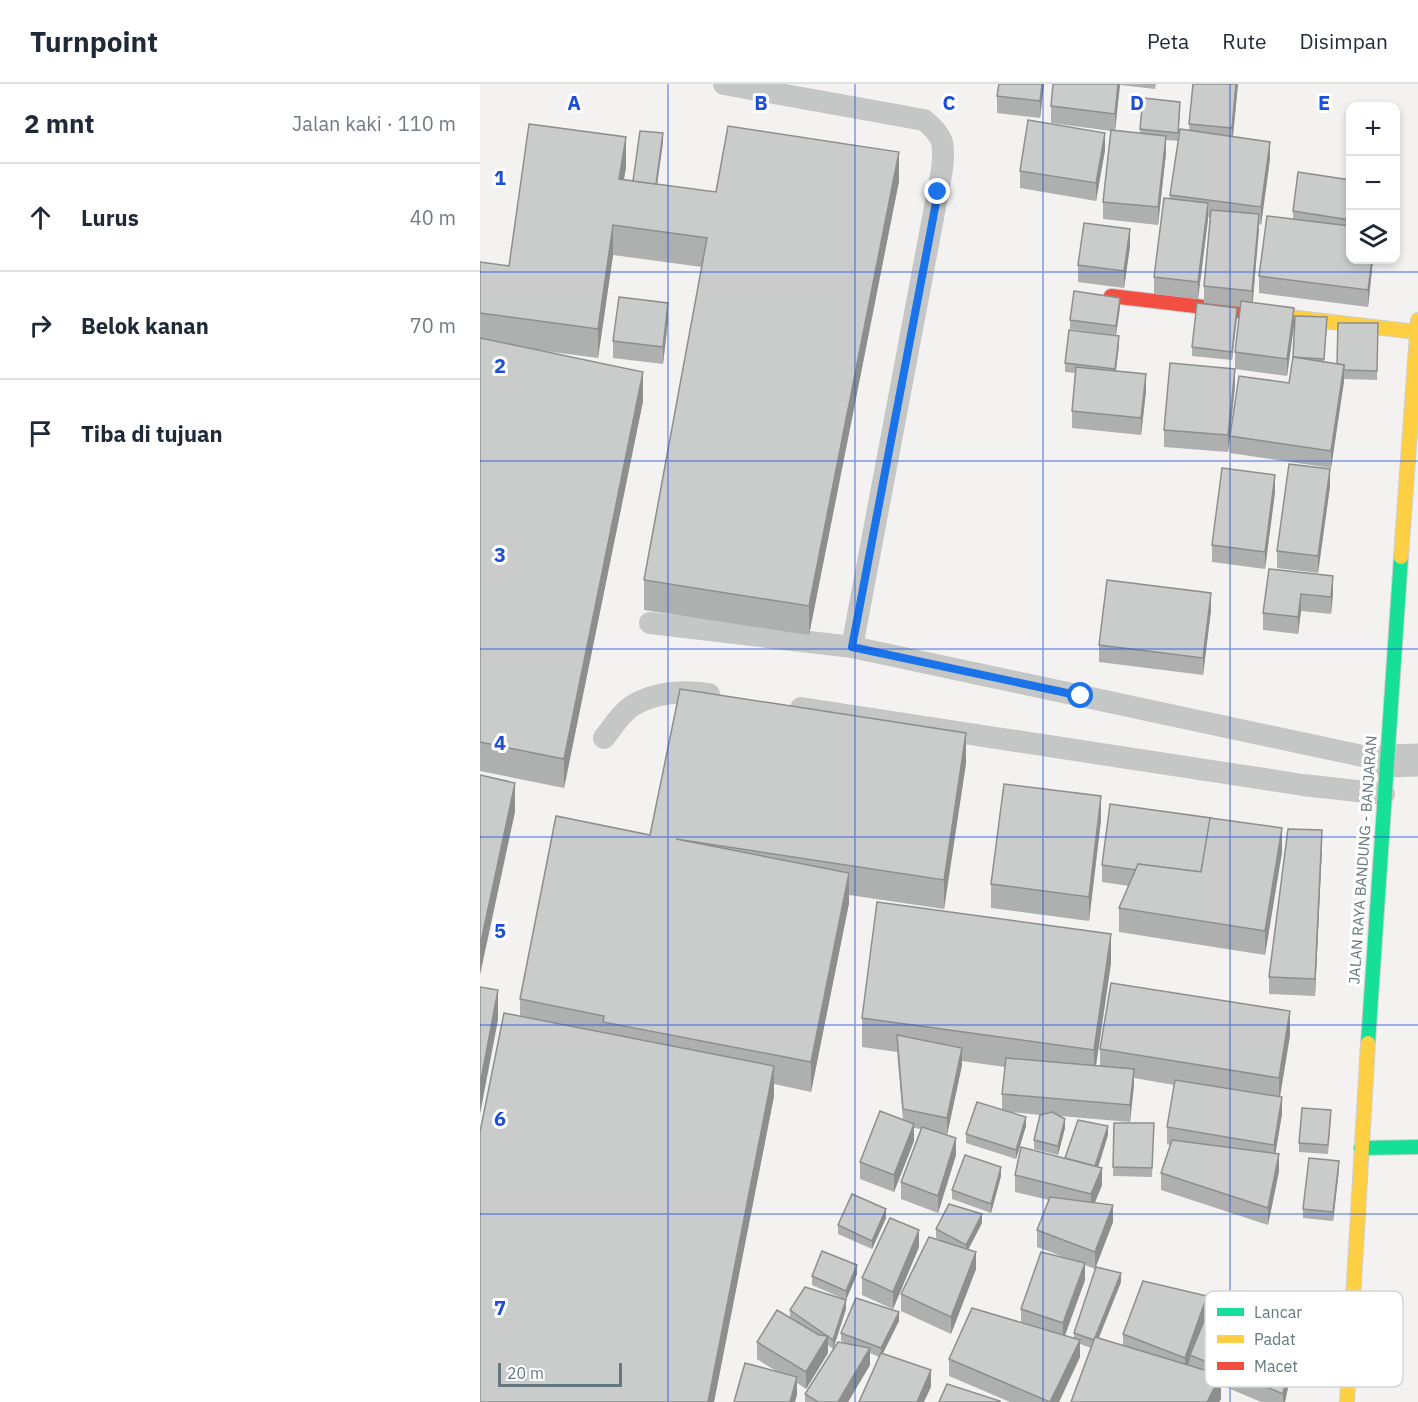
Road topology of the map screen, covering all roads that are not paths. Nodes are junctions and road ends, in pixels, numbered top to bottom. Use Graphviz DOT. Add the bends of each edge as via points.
graph roads {
  1 [pos="724,84"];
  2 [pos="1111,296"];
  3 [pos="1418,326"];
  4 [pos="650,623"];
  5 [pos="852,647"];
  6 [pos="730,697"];
  7 [pos="777,704"];
  8 [pos="604,738"];
  9 [pos="1418,760"];
  10 [pos="1386,761"];
  11 [pos="1384,794"];
  12 [pos="1418,1147"];
  13 [pos="1361,1148"];
  14 [pos="1353,1291"];
  15 [pos="1348,1387"];
  16 [pos="1347,1402"];
  1 -- 5 [label="lane" via="924,120 939,132 945,150"];
  2 -- 3 [label="main road"];
  3 -- 10 [label="main road, JALAN RAYA BANDUNG - BANJARAN"];
  4 -- 5 [label="lane"];
  5 -- 10 [label="lane"];
  6 -- 8 [label="lane" via="694,691 665,693 631,706"];
  7 -- 11 [label="lane"];
  9 -- 10 [label="street"];
  10 -- 11 [label="main road, JALAN RAYA BANDUNG - BANJARAN"];
  11 -- 13 [label="main road, JALAN RAYA BANDUNG - BANJARAN"];
  12 -- 13 [label="main road"];
  13 -- 14 [label="main road, JALAN RAYA BANDUNG - BANJARAN"];
  15 -- 16 [label="main road, JALAN RAYA BANDUNG - BANJARAN"];
}
